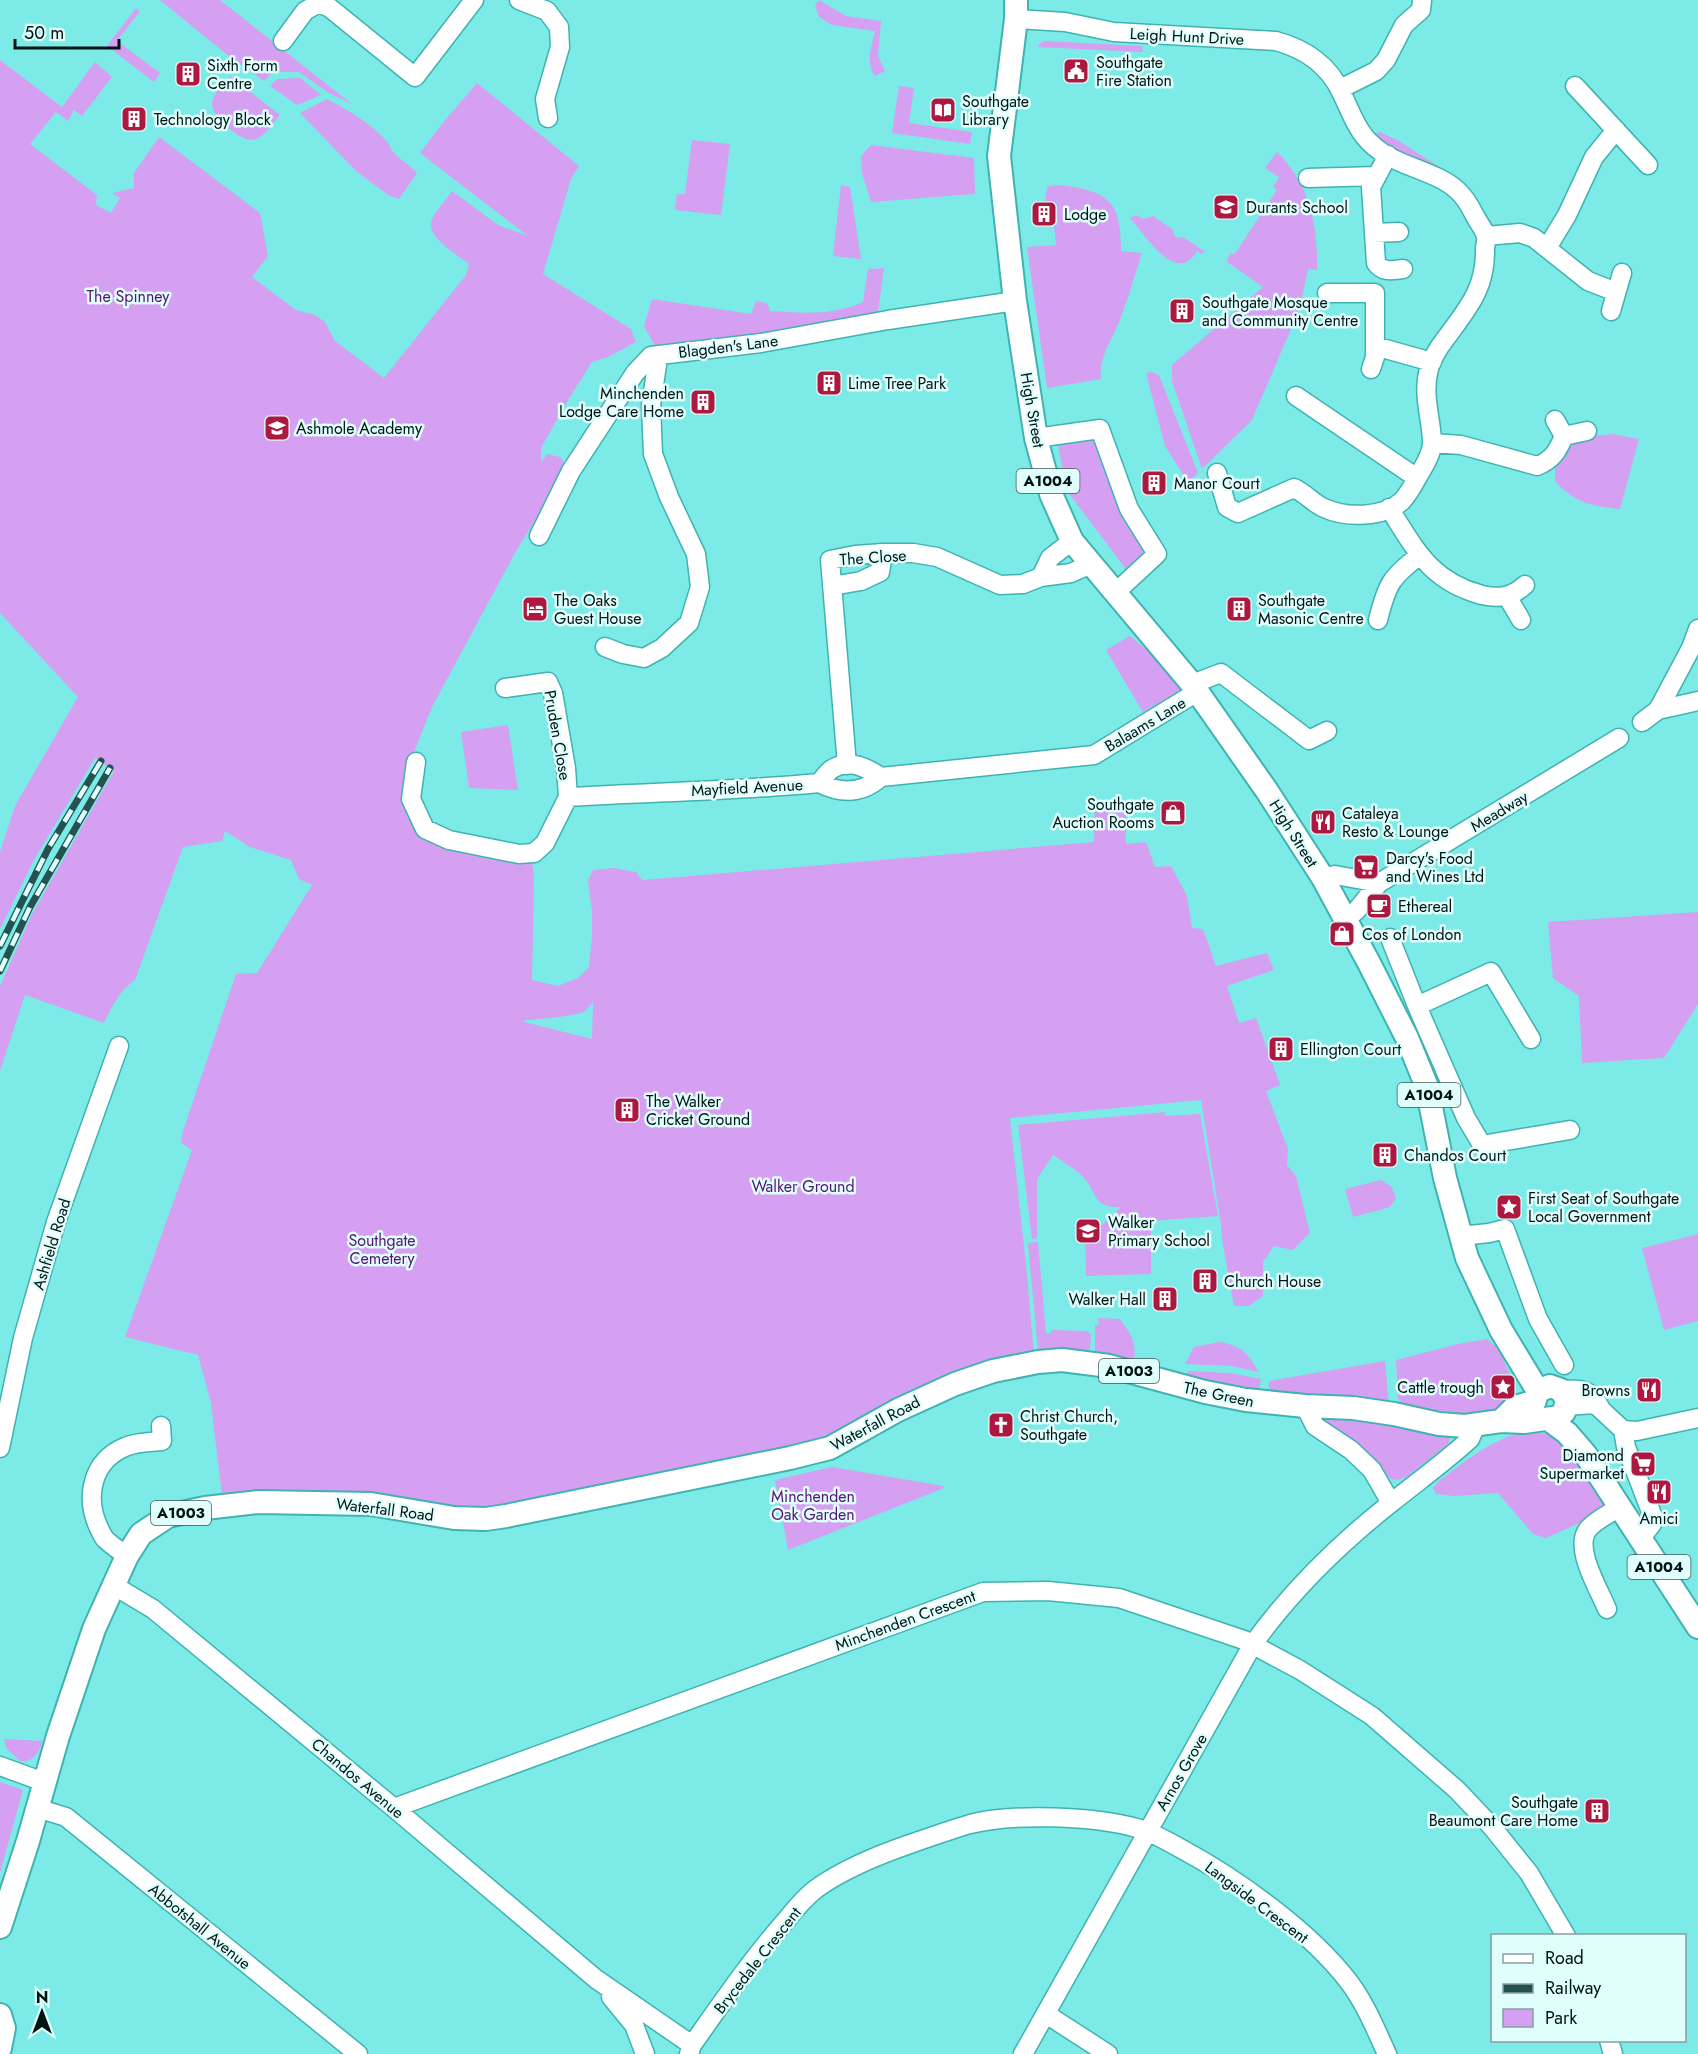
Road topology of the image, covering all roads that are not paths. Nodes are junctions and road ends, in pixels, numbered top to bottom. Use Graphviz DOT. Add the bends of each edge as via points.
graph roads {
  1 [pos="474,0"];
  2 [pos="519,0"];
  3 [pos="1422,0"];
  4 [pos="1016,10"];
  5 [pos="283,41"];
  6 [pos="1575,86"];
  7 [pos="1340,89"];
  8 [pos="548,118"];
  9 [pos="1616,130"];
  10 [pos="1388,155"];
  11 [pos="1648,165"];
  12 [pos="1377,176"];
  13 [pos="1308,178"];
  14 [pos="1374,232"];
  15 [pos="1399,232"];
  16 [pos="1486,236"];
  17 [pos="1547,248"];
  18 [pos="1404,269"];
  19 [pos="1622,273"];
  20 [pos="1616,292"];
  21 [pos="1327,293"];
  22 [pos="1015,301"];
  23 [pos="1611,310"];
  24 [pos="1375,346"];
  25 [pos="651,356"];
  26 [pos="1432,362"];
  27 [pos="1371,369"];
  28 [pos="1296,396"];
  29 [pos="1587,430"];
  30 [pos="1036,438"];
  31 [pos="1432,443"];
  32 [pos="1217,473"];
  33 [pos="1418,478"];
  34 [pos="1389,508"];
  35 [pos="538,536"];
  36 [pos="1072,541"];
  37 [pos="883,553"];
  38 [pos="1420,555"];
  39 [pos="1090,564"];
  40 [pos="1041,577"];
  41 [pos="1525,585"];
  42 [pos="832,586"];
  43 [pos="1115,593"];
  44 [pos="1507,596"];
  45 [pos="1378,620"];
  46 [pos="1521,620"];
  47 [pos="1698,629"];
  48 [pos="605,647"];
  49 [pos="505,688"];
  50 [pos="1195,688"];
  51 [pos="1698,701"];
  52 [pos="1658,710"];
  53 [pos="1642,722"];
  54 [pos="1327,731"];
  55 [pos="1619,738"];
  56 [pos="416,762"];
  57 [pos="847,765"];
  58 [pos="881,777"];
  59 [pos="819,783"];
  60 [pos="568,796"];
  61 [pos="1323,878"];
  62 [pos="1379,883"];
  63 [pos="1346,919"];
  64 [pos="1390,938"];
  65 [pos="1406,978"];
  66 [pos="1382,988"];
  67 [pos="1417,1006"];
  68 [pos="1531,1039"];
  69 [pos="119,1046"];
  70 [pos="1466,1118"];
  71 [pos="1435,1124"];
  72 [pos="1570,1130"];
  73 [pos="1460,1236"];
  74 [pos="1564,1365"];
  75 [pos="993,1371"];
  76 [pos="1548,1405"];
  77 [pos="1305,1406"];
  78 [pos="1698,1418"];
  79 [pos="1476,1425"];
  80 [pos="161,1426"];
  81 [pos="1623,1430"];
  82 [pos="0,1448"];
  83 [pos="1391,1503"];
  84 [pos="1621,1506"];
  85 [pos="1641,1538"];
  86 [pos="127,1556"];
  87 [pos="113,1585"];
  88 [pos="1607,1609"];
  89 [pos="1698,1627"];
  90 [pos="1253,1644"];
  91 [pos="0,1766"];
  92 [pos="44,1782"];
  93 [pos="38,1808"];
  94 [pos="394,1808"];
  95 [pos="1147,1831"];
  96 [pos="0,1927"];
  97 [pos="1565,1934"];
  98 [pos="596,1979"];
  99 [pos="1046,2014"];
  100 [pos="0,2015"];
  101 [pos="690,2050"];
  102 [pos="1,2051"];
  103 [pos="358,2054"];
  104 [pos="645,2054"];
  105 [pos="1023,2054"];
  106 [pos="1108,2054"];
  107 [pos="1387,2054"];
  1 -- 5 [label="street" via="415,76 319,3 305,10"];
  2 -- 8 [label="street" via="547,11 559,27 560,47 545,99"];
  3 -- 7 [label="street" via="1421,10 1404,25 1386,60 1376,70"];
  4 -- 7 [label="street, Leigh Hunt Drive" via="1114,32 1276,41 1310,55"];
  4 -- 22 [label="main road, High Street / A1004" via="999,156"];
  6 -- 9 [label="street"];
  7 -- 10 [label="street, Leigh Hunt Drive" via="1353,121 1365,137"];
  9 -- 11 [label="street"];
  9 -- 17 [label="street" via="1593,157"];
  10 -- 12 [label="street"];
  10 -- 16 [label="street, Leigh Hunt Drive" via="1456,188"];
  12 -- 13 [label="street"];
  12 -- 14 [label="street" via="1371,187"];
  14 -- 15 [label="street"];
  14 -- 18 [label="street" via="1376,263 1380,268"];
  16 -- 17 [label="street" via="1520,233"];
  16 -- 26 [label="street" via="1482,283"];
  17 -- 20 [label="street" via="1588,280"];
  19 -- 20 [label="street"];
  20 -- 23 [label="street"];
  21 -- 24 [label="street" via="1375,293"];
  22 -- 25 [label="street, Blagden's Lane" via="762,343"];
  22 -- 30 [label="main road, High Street / A1004"];
  24 -- 26 [label="street"];
  24 -- 27 [label="street"];
  25 -- 35 [label="street" via="635,373 571,471"];
  25 -- 48 [label="street" via="657,365 651,405 653,454 696,554 700,587 688,623 662,648 644,658"];
  26 -- 31 [label="street" via="1426,394"];
  28 -- 33 [label="street"];
  29 -- 31 [label="street" via="1560,428 1558,449 1548,462 1537,466 1461,445"];
  30 -- 36 [label="main road, High Street / A1004" via="1051,494"];
  30 -- 43 [label="street" via="1100,429 1129,508 1157,554"];
  31 -- 33 [label="street"];
  32 -- 34 [label="street" via="1227,507 1238,513 1294,488 1340,513 1374,514"];
  33 -- 34 [label="street" via="1401,502"];
  34 -- 38 [label="street"];
  36 -- 39 [label="main road, High Street / A1004"];
  36 -- 40 [label="street" via="1050,558"];
  37 -- 40 [label="street, The Close" via="937,557 1000,585 1023,584"];
  37 -- 42 [label="street" via="880,572 861,581"];
  37 -- 42 [label="street, The Close" via="830,560"];
  38 -- 44 [label="street" via="1454,586 1493,598"];
  38 -- 45 [label="street" via="1392,578"];
  39 -- 40 [label="street, The Close" via="1071,573"];
  39 -- 43 [label="main road, High Street / A1004"];
  41 -- 44 [label="street"];
  42 -- 57 [label="street, The Close"];
  43 -- 50 [label="main road, High Street / A1004"];
  44 -- 46 [label="street"];
  47 -- 52 [label="street"];
  49 -- 60 [label="street, Pruden Close" via="548,682 553,693"];
  50 -- 54 [label="street, Balaams Lane" via="1221,673 1309,740"];
  50 -- 58 [label="street, Balaams Lane" via="1094,755"];
  50 -- 61 [label="main road, High Street / A1004"];
  51 -- 52 [label="street"];
  52 -- 53 [label="street"];
  55 -- 62 [label="street, Meadway"];
  56 -- 60 [label="street, Pruden Close" via="411,799 424,829 448,840 519,854 534,853 545,843"];
  57 -- 58 [label="street" via="863,765"];
  57 -- 59 [label="street, Mayfield Avenue" via="832,769"];
  58 -- 59 [label="street" via="872,785 854,790 834,790"];
  59 -- 60 [label="street, Mayfield Avenue"];
  61 -- 62 [label="street" via="1335,875"];
  61 -- 63 [label="main road, A1004"];
  62 -- 63 [label="street, Meadway"];
  63 -- 66 [label="main road, A1004"];
  64 -- 65 [label="street"];
  65 -- 66 [label="street"];
  65 -- 67 [label="street"];
  66 -- 71 [label="main road, A1004" via="1427,1087"];
  67 -- 68 [label="street" via="1491,972"];
  67 -- 70 [label="street"];
  69 -- 82 [label="street, Ashfield Road" via="56,1222 23,1338"];
  70 -- 71 [label="street"];
  70 -- 72 [label="street" via="1482,1144"];
  71 -- 73 [label="main road, A1004"];
  73 -- 74 [label="street" via="1505,1229 1538,1318"];
  73 -- 76 [label="main road, A1004" via="1502,1330"];
  75 -- 77 [label="main road, The Green / A1003" via="1038,1362 1087,1362 1232,1398"];
  75 -- 86 [label="main road, Waterfall Road / A1003" via="908,1405 830,1448 790,1458 486,1519 345,1502 233,1504 168,1516 141,1534"];
  76 -- 79 [label="main road, The Green / A1003" via="1515,1407 1501,1421"];
  76 -- 81 [label="street" via="1592,1403"];
  76 -- 84 [label="main road" via="1620,1488"];
  77 -- 79 [label="main road, The Green / A1003" via="1353,1408 1439,1424"];
  77 -- 83 [label="street" via="1315,1426 1372,1470"];
  78 -- 81 [label="street" via="1637,1431"];
  79 -- 83 [label="street" via="1473,1436"];
  80 -- 86 [label="street" via="162,1441 125,1447 99,1468 92,1482 91,1502 103,1538"];
  81 -- 85 [label="street" via="1653,1517"];
  83 -- 90 [label="street, Arnos Grove" via="1308,1577"];
  84 -- 85 [label="main road, A1004"];
  84 -- 88 [label="street" via="1590,1527 1582,1544"];
  85 -- 89 [label="main road, A1004"];
  86 -- 87 [label="main road, Waterfall Road / A1003"];
  87 -- 92 [label="main road, Waterfall Road / A1003" via="94,1629"];
  87 -- 94 [label="street, Chandos Avenue" via="153,1609"];
  90 -- 94 [label="street, Minchenden Crescent" via="1119,1598 1048,1591 983,1592"];
  90 -- 95 [label="street, Arnos Grove"];
  90 -- 97 [label="street, Minchenden Crescent" via="1372,1716 1457,1790 1529,1873"];
  91 -- 92 [label="street"];
  92 -- 93 [label="main road, Waterfall Road / A1003"];
  93 -- 96 [label="main road, Waterfall Road / A1003"];
  93 -- 103 [label="street, Abbotshall Avenue" via="66,1817"];
  94 -- 98 [label="street, Chandos Avenue"];
  95 -- 99 [label="street, Arnos Grove"];
  95 -- 101 [label="street, Brycedale Crescent" via="1079,1819 1025,1818 972,1824 845,1869 817,1888 794,1911 759,1952"];
  95 -- 107 [label="street, Langside Crescent" via="1240,1885 1319,1950 1349,1982"];
  98 -- 101 [label="street, Chandos Avenue"];
  98 -- 104 [label="street, Chandos Avenue" via="634,2025"];
  99 -- 105 [label="street, Arnos Grove"];
  99 -- 106 [label="street"];
  100 -- 102 [label="main road" via="4,2028"];
}
